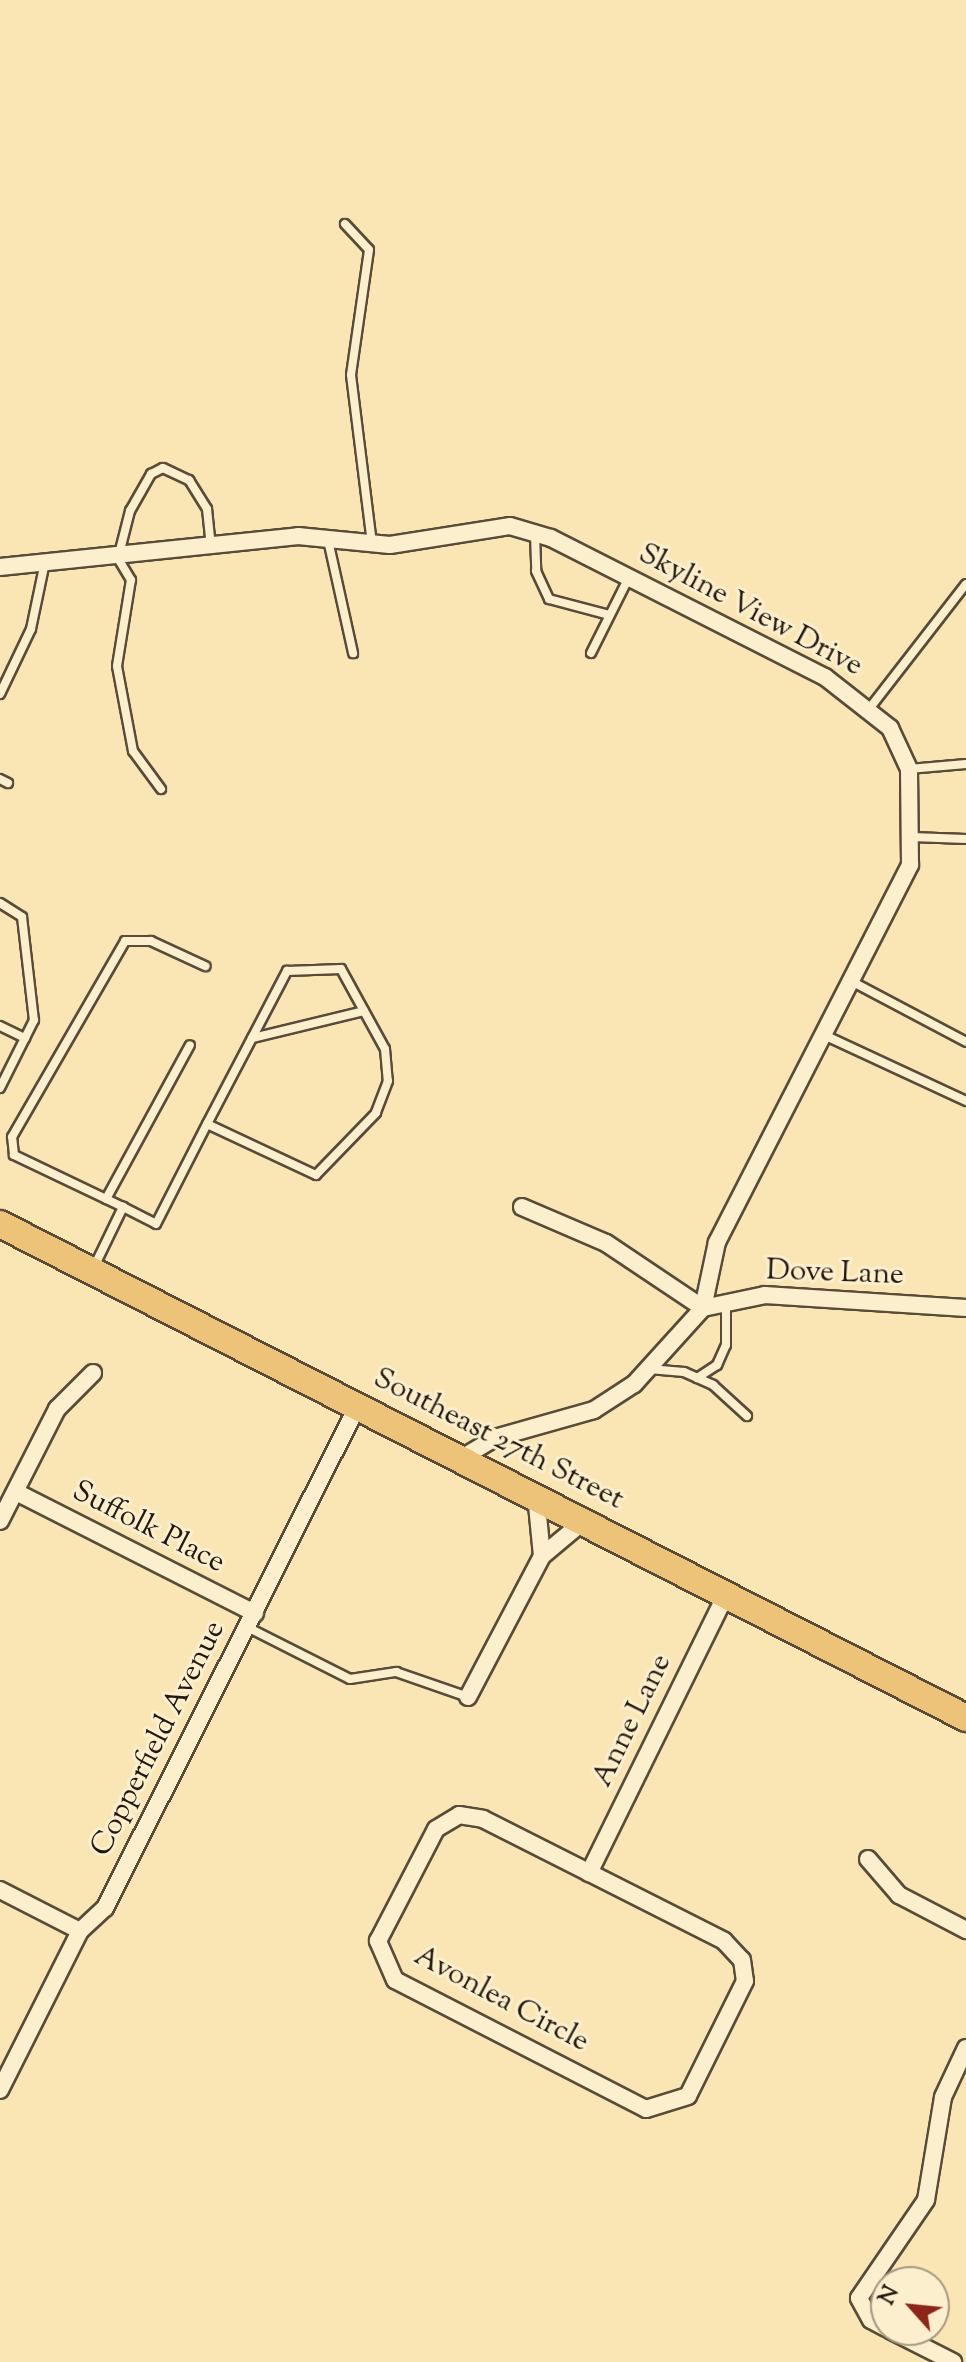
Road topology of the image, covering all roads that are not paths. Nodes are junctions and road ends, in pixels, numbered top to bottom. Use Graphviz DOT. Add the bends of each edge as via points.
graph roads {
  1 [pos="345,224"];
  2 [pos="535,533"];
  3 [pos="327,539"];
  4 [pos="372,543"];
  5 [pos="211,545"];
  6 [pos="118,558"];
  7 [pos="0,567"];
  8 [pos="44,567"];
  9 [pos="629,577"];
  10 [pos="966,584"];
  11 [pos="609,615"];
  12 [pos="353,653"];
  13 [pos="591,653"];
  14 [pos="0,694"];
  15 [pos="869,709"];
  16 [pos="966,764"];
  17 [pos="909,769"];
  18 [pos="161,789"];
  19 [pos="912,837"];
  20 [pos="966,839"];
  21 [pos="0,903"];
  22 [pos="205,966"];
  23 [pos="851,981"];
  24 [pos="364,1011"];
  25 [pos="0,1026"];
  26 [pos="824,1035"];
  27 [pos="25,1038"];
  28 [pos="252,1038"];
  29 [pos="966,1042"];
  30 [pos="190,1045"];
  31 [pos="0,1088"];
  32 [pos="966,1101"];
  33 [pos="207,1124"];
  34 [pos="106,1199"];
  35 [pos="123,1207"];
  36 [pos="522,1207"];
  37 [pos="0,1224"];
  38 [pos="92,1271"];
  39 [pos="726,1303"];
  40 [pos="703,1308"];
  41 [pos="966,1308"];
  42 [pos="648,1369"];
  43 [pos="93,1373"];
  44 [pos="697,1378"];
  45 [pos="358,1405"];
  46 [pos="747,1416"];
  47 [pos="462,1458"];
  48 [pos="16,1492"];
  49 [pos="536,1495"];
  50 [pos="585,1520"];
  51 [pos="0,1521"];
  52 [pos="542,1556"];
  53 [pos="727,1593"];
  54 [pos="251,1620"];
  55 [pos="468,1697"];
  56 [pos="966,1718"];
  57 [pos="868,1859"];
  58 [pos="589,1873"];
  59 [pos="0,1890"];
  60 [pos="966,1930"];
  61 [pos="80,1931"];
  62 [pos="966,2048"];
  63 [pos="0,2090"];
  64 [pos="881,2266"];
  65 [pos="870,2282"];
  66 [pos="870,2318"];
  67 [pos="921,2346"];
  68 [pos="953,2362"];
  1 -- 4 [label="lane" via="369,250 351,375"];
  2 -- 4 [label="street, Skyline View Drive" via="468,527"];
  2 -- 9 [label="street, Skyline View Drive"];
  2 -- 11 [label="lane" via="536,571 549,599"];
  3 -- 4 [label="street, Skyline View Drive"];
  3 -- 5 [label="street, Skyline View Drive"];
  3 -- 12 [label="lane"];
  5 -- 6 [label="street, Skyline View Drive"];
  5 -- 6 [label="lane" via="207,509 189,480 163,468 130,511"];
  6 -- 8 [label="street, Skyline View Drive"];
  6 -- 18 [label="lane" via="131,580 119,681 133,751"];
  7 -- 8 [label="street, Skyline View Drive"];
  8 -- 14 [label="lane" via="31,629"];
  9 -- 11 [label="lane"];
  9 -- 15 [label="street, Skyline View Drive" via="825,677"];
  10 -- 15 [label="lane"];
  11 -- 13 [label="lane"];
  15 -- 17 [label="street, Skyline View Drive" via="890,728"];
  16 -- 17 [label="lane"];
  17 -- 19 [label="street, Skyline View Drive"];
  19 -- 20 [label="lane"];
  19 -- 23 [label="street, Skyline View Drive" via="910,865"];
  21 -- 27 [label="lane" via="22,917 34,1020"];
  22 -- 34 [label="lane" via="151,941 125,941 12,1137 14,1155"];
  23 -- 26 [label="street, Skyline View Drive"];
  23 -- 29 [label="lane"];
  24 -- 28 [label="lane"];
  24 -- 28 [label="lane" via="341,969 287,971"];
  24 -- 33 [label="lane" via="385,1049 388,1081 376,1113 316,1175"];
  25 -- 27 [label="lane"];
  26 -- 32 [label="lane"];
  26 -- 40 [label="street, Skyline View Drive" via="717,1242"];
  27 -- 31 [label="lane"];
  28 -- 33 [label="lane"];
  30 -- 34 [label="lane"];
  33 -- 35 [label="lane" via="156,1224"];
  34 -- 35 [label="lane"];
  35 -- 38 [label="lane"];
  36 -- 40 [label="street" via="606,1243"];
  37 -- 38 [label="main road, Southeast 27th Street"];
  38 -- 45 [label="main road, Southeast 27th Street"];
  39 -- 40 [label="street, Dove Lane"];
  39 -- 41 [label="street, Dove Lane" via="765,1295"];
  39 -- 44 [label="lane" via="726,1345 717,1365"];
  40 -- 42 [label="street"];
  42 -- 44 [label="lane"];
  42 -- 47 [label="street" via="594,1410 495,1438"];
  43 -- 48 [label="street" via="57,1409"];
  44 -- 46 [label="lane"];
  45 -- 47 [label="main road, Southeast 27th Street"];
  45 -- 54 [label="street, Copperfield Avenue"];
  47 -- 49 [label="main road, Southeast 27th Street"];
  48 -- 51 [label="street"];
  48 -- 54 [label="street, Suffolk Place"];
  49 -- 50 [label="main road, Southeast 27th Street"];
  49 -- 52 [label="street"];
  50 -- 52 [label="street"];
  50 -- 53 [label="main road, Southeast 27th Street"];
  52 -- 55 [label="street"];
  53 -- 56 [label="main road, Southeast 27th Street"];
  53 -- 58 [label="street, Anne Lane"];
  54 -- 55 [label="lane, Suffolk Place" via="350,1679 396,1672"];
  54 -- 61 [label="street, Copperfield Avenue" via="105,1908"];
  57 -- 60 [label="street" via="899,1895"];
  58 -- 58 [label="street, Avonlea Circle" via="724,1941 742,1960 738,1995 688,2096 669,2107 646,2109 395,1980 384,1962 378,1941 436,1829 459,1815 483,1819"];
  59 -- 61 [label="street"];
  61 -- 63 [label="street, Copperfield Avenue"];
  62 -- 64 [label="street" via="943,2097 926,2200"];
  65 -- 66 [label="street" via="859,2298"];
  67 -- 68 [label="street"];
}
